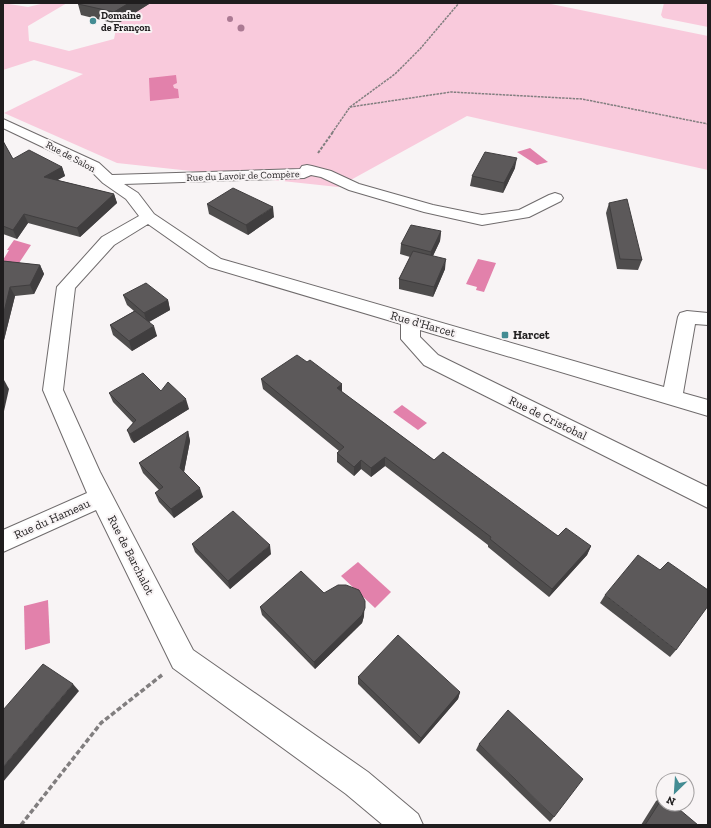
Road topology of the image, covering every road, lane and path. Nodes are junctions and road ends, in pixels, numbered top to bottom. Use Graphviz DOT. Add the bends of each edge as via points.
graph roads {
  1 [pos="459,3"];
  2 [pos="350,107"];
  3 [pos="3,122"];
  4 [pos="708,124"];
  5 [pos="307,169"];
  6 [pos="108,180"];
  7 [pos="555,198"];
  8 [pos="148,217"];
  9 [pos="708,319"];
  10 [pos="410,320"];
  11 [pos="672,397"];
  12 [pos="708,408"];
  13 [pos="101,497"];
  14 [pos="708,498"];
  15 [pos="3,541"];
  16 [pos="183,658"];
  17 [pos="21,825"];
  18 [pos="407,825"];
  1 -- 2 [label="path" via="395,74"];
  2 -- 4 [label="path" via="451,92 582,99"];
  2 -- 5 [label="path"];
  3 -- 6 [label="street, Rue de Salon" via="94,166"];
  5 -- 6 [label="street, Rue du Lavoir de Compère" via="304,173"];
  5 -- 7 [label="street, Rue du Lavoir de Compère" via="326,174 354,187 430,209 482,220 523,214"];
  6 -- 8 [label="street, Rue de Salon" via="132,196"];
  8 -- 10 [label="street, Rue d'Harcet" via="215,263"];
  8 -- 13 [label="street, Rue de Barchalot" via="108,241 66,287 53,390"];
  9 -- 11 [label="street" via="687,317"];
  10 -- 11 [label="street, Rue d'Harcet"];
  10 -- 14 [label="street, Rue de Cristobal" via="411,339 432,360"];
  11 -- 12 [label="street, Rue d'Harcet"];
  13 -- 15 [label="street, Rue du Hameau"];
  13 -- 16 [label="street, Rue de Barchalot"];
  16 -- 17 [label="path" via="101,723"];
  16 -- 18 [label="street, Rue de Barchalot" via="357,784"];
}
